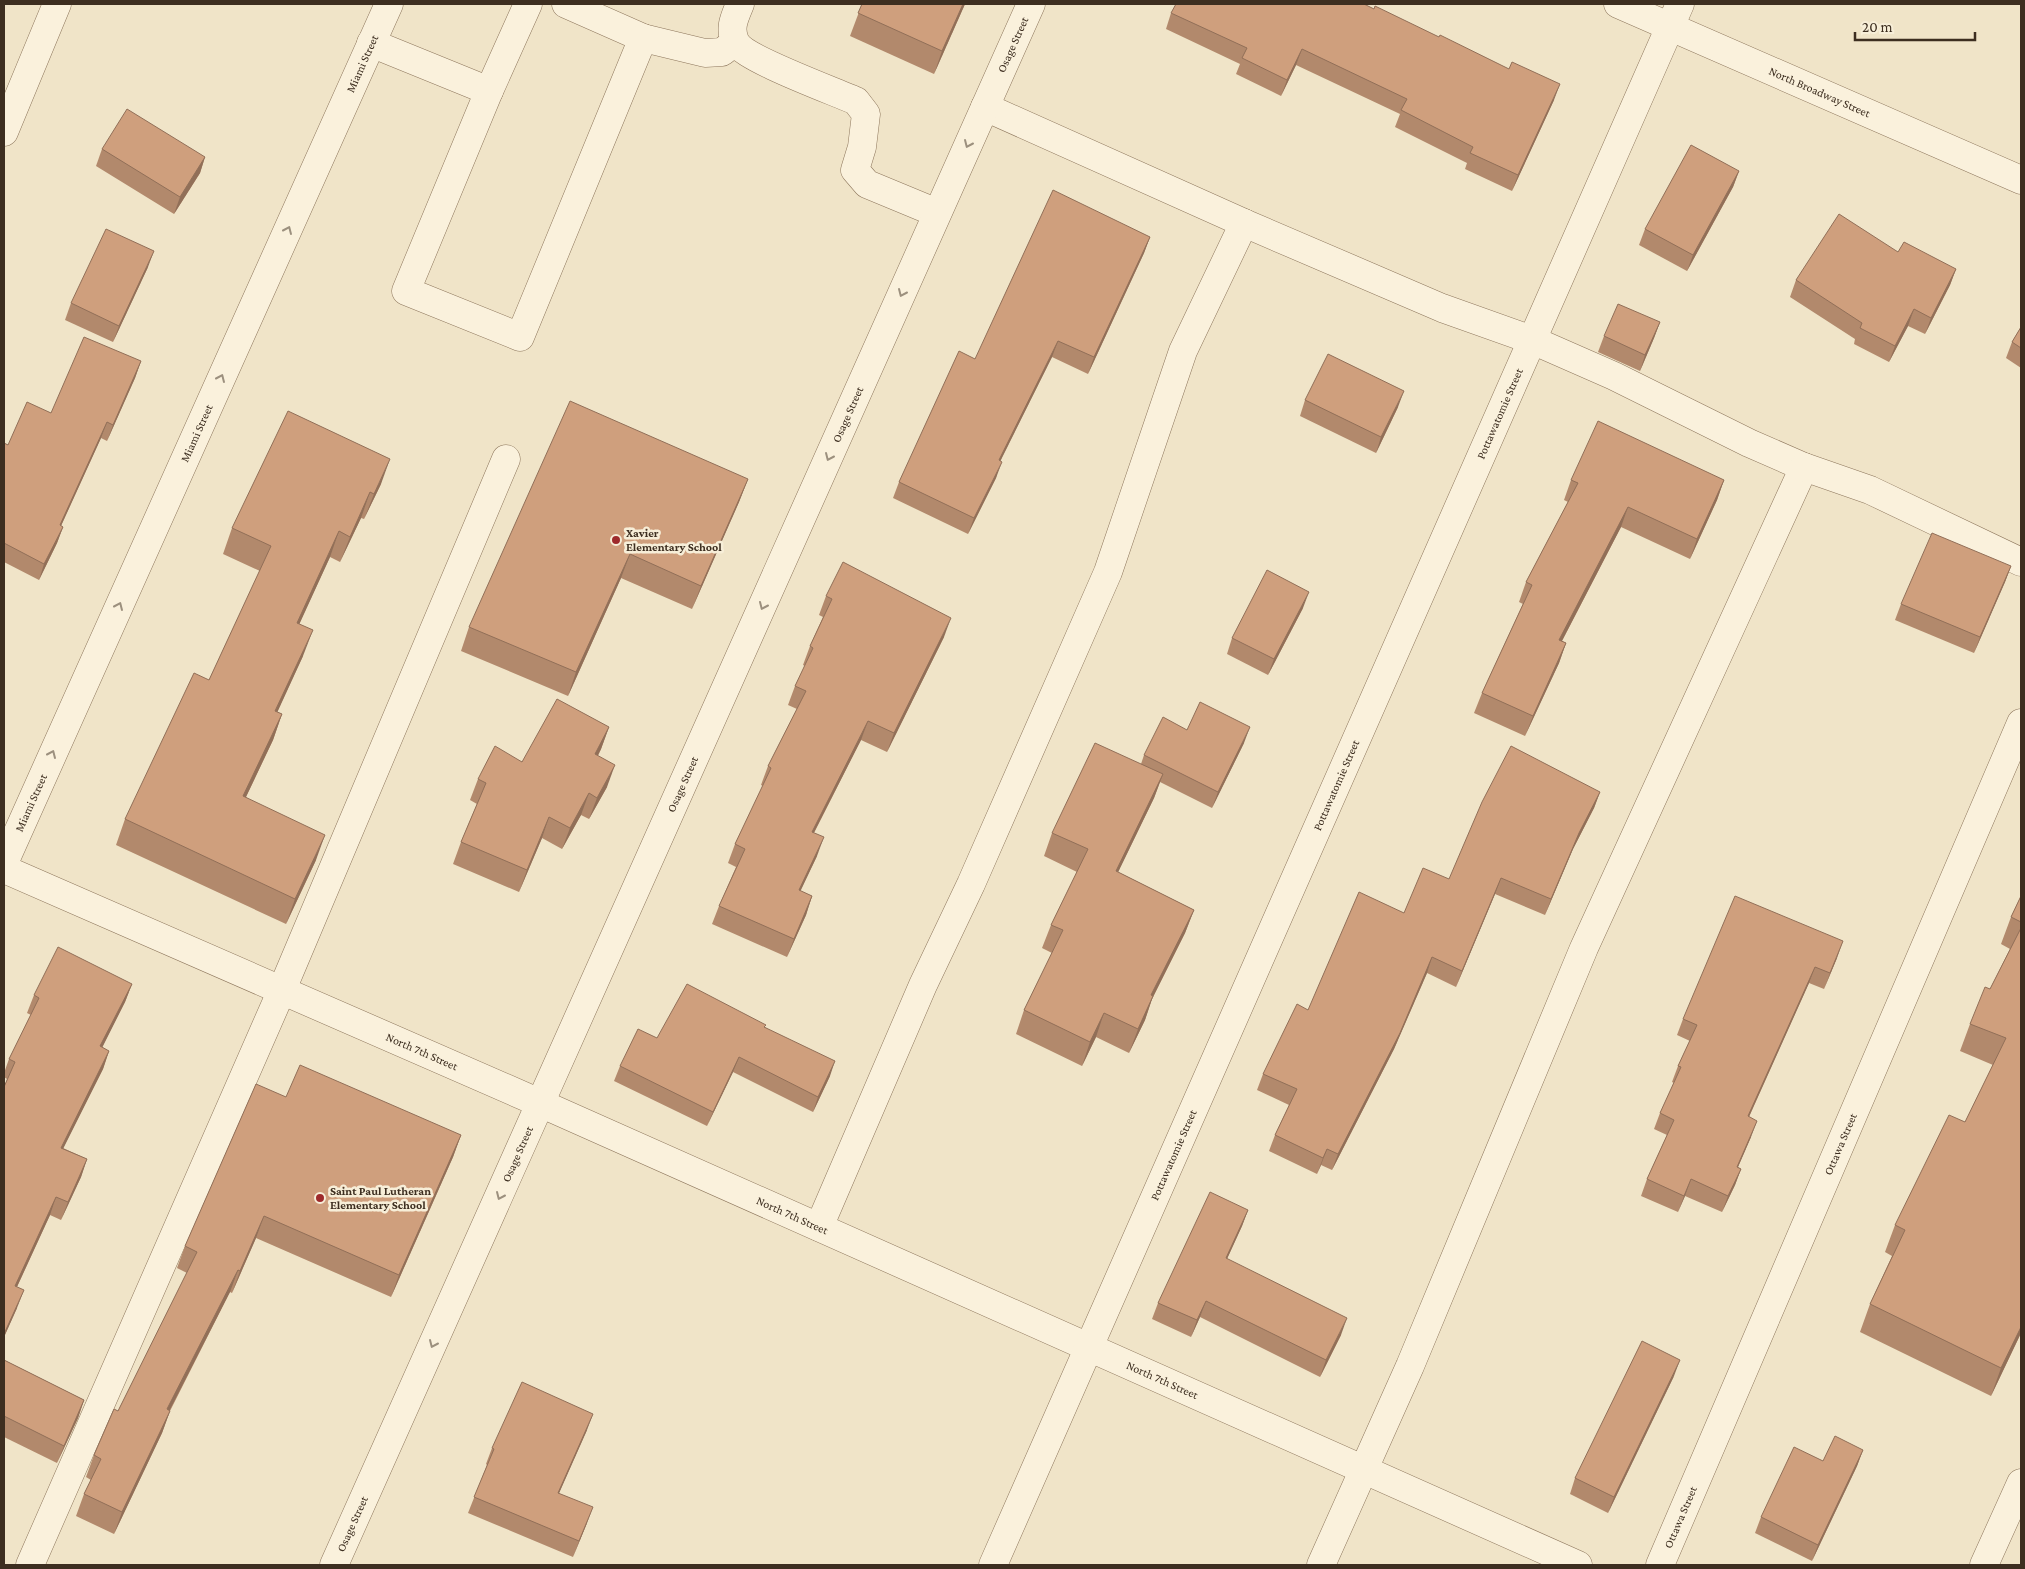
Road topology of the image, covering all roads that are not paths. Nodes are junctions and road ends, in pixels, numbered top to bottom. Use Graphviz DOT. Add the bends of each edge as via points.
graph roads {
  1 [pos="57,4"];
  2 [pos="389,4"];
  3 [pos="528,4"];
  4 [pos="566,4"];
  5 [pos="740,4"];
  6 [pos="1031,4"];
  7 [pos="1618,4"];
  8 [pos="1675,15"];
  9 [pos="643,38"];
  10 [pos="735,42"];
  11 [pos="371,43"];
  12 [pos="489,91"];
  13 [pos="985,107"];
  14 [pos="4,132"];
  15 [pos="2021,180"];
  16 [pos="938,213"];
  17 [pos="1244,223"];
  18 [pos="1532,340"];
  19 [pos="506,459"];
  20 [pos="1804,467"];
  21 [pos="2021,562"];
  22 [pos="2021,723"];
  23 [pos="4,863"];
  24 [pos="4,869"];
  25 [pos="281,992"];
  26 [pos="542,1104"];
  27 [pos="819,1227"];
  28 [pos="1089,1347"];
  29 [pos="1364,1468"];
  30 [pos="2021,1483"];
  31 [pos="30,1565"];
  32 [pos="334,1565"];
  33 [pos="993,1565"];
  34 [pos="1321,1565"];
  35 [pos="1578,1565"];
  36 [pos="1660,1565"];
  37 [pos="1984,1565"];
  1 -- 14 [label="street"];
  2 -- 11 [label="street, Miami Street"];
  3 -- 12 [label="street"];
  4 -- 9 [label="street"];
  5 -- 10 [label="street" via="732,25"];
  6 -- 13 [label="street, Osage Street"];
  7 -- 8 [label="street, North Broadway Street"];
  8 -- 15 [label="street, North Broadway Street"];
  8 -- 18 [label="street, Pottawatomie Street"];
  9 -- 10 [label="street" via="705,53 722,52"];
  9 -- 12 [label="street" via="520,337 406,291"];
  10 -- 16 [label="street" via="752,56 856,100 866,114 855,170 867,184"];
  11 -- 12 [label="street"];
  23 -- 11 [label="street, Miami Street, one-way"];
  13 -- 16 [label="street, Osage Street, one-way"];
  13 -- 17 [label="street"];
  16 -- 26 [label="street, Osage Street, one-way"];
  17 -- 18 [label="street" via="1442,308"];
  17 -- 27 [label="street" via="1183,351 1108,572 971,884 923,985"];
  18 -- 20 [label="street"];
  18 -- 28 [label="street, Pottawatomie Street"];
  19 -- 25 [label="street"];
  20 -- 21 [label="street" via="1870,490"];
  20 -- 29 [label="street" via="1584,948 1410,1366"];
  22 -- 36 [label="street, Ottawa Street"];
  24 -- 25 [label="street, North 7th Street"];
  25 -- 26 [label="street, North 7th Street"];
  25 -- 31 [label="street"];
  26 -- 27 [label="street, North 7th Street"];
  26 -- 32 [label="street, Osage Street, one-way"];
  27 -- 28 [label="street, North 7th Street"];
  28 -- 29 [label="street, North 7th Street"];
  28 -- 33 [label="street, Pottawatomie Street"];
  29 -- 34 [label="street"];
  29 -- 35 [label="street, North 7th Street"];
  30 -- 37 [label="street"];
}
